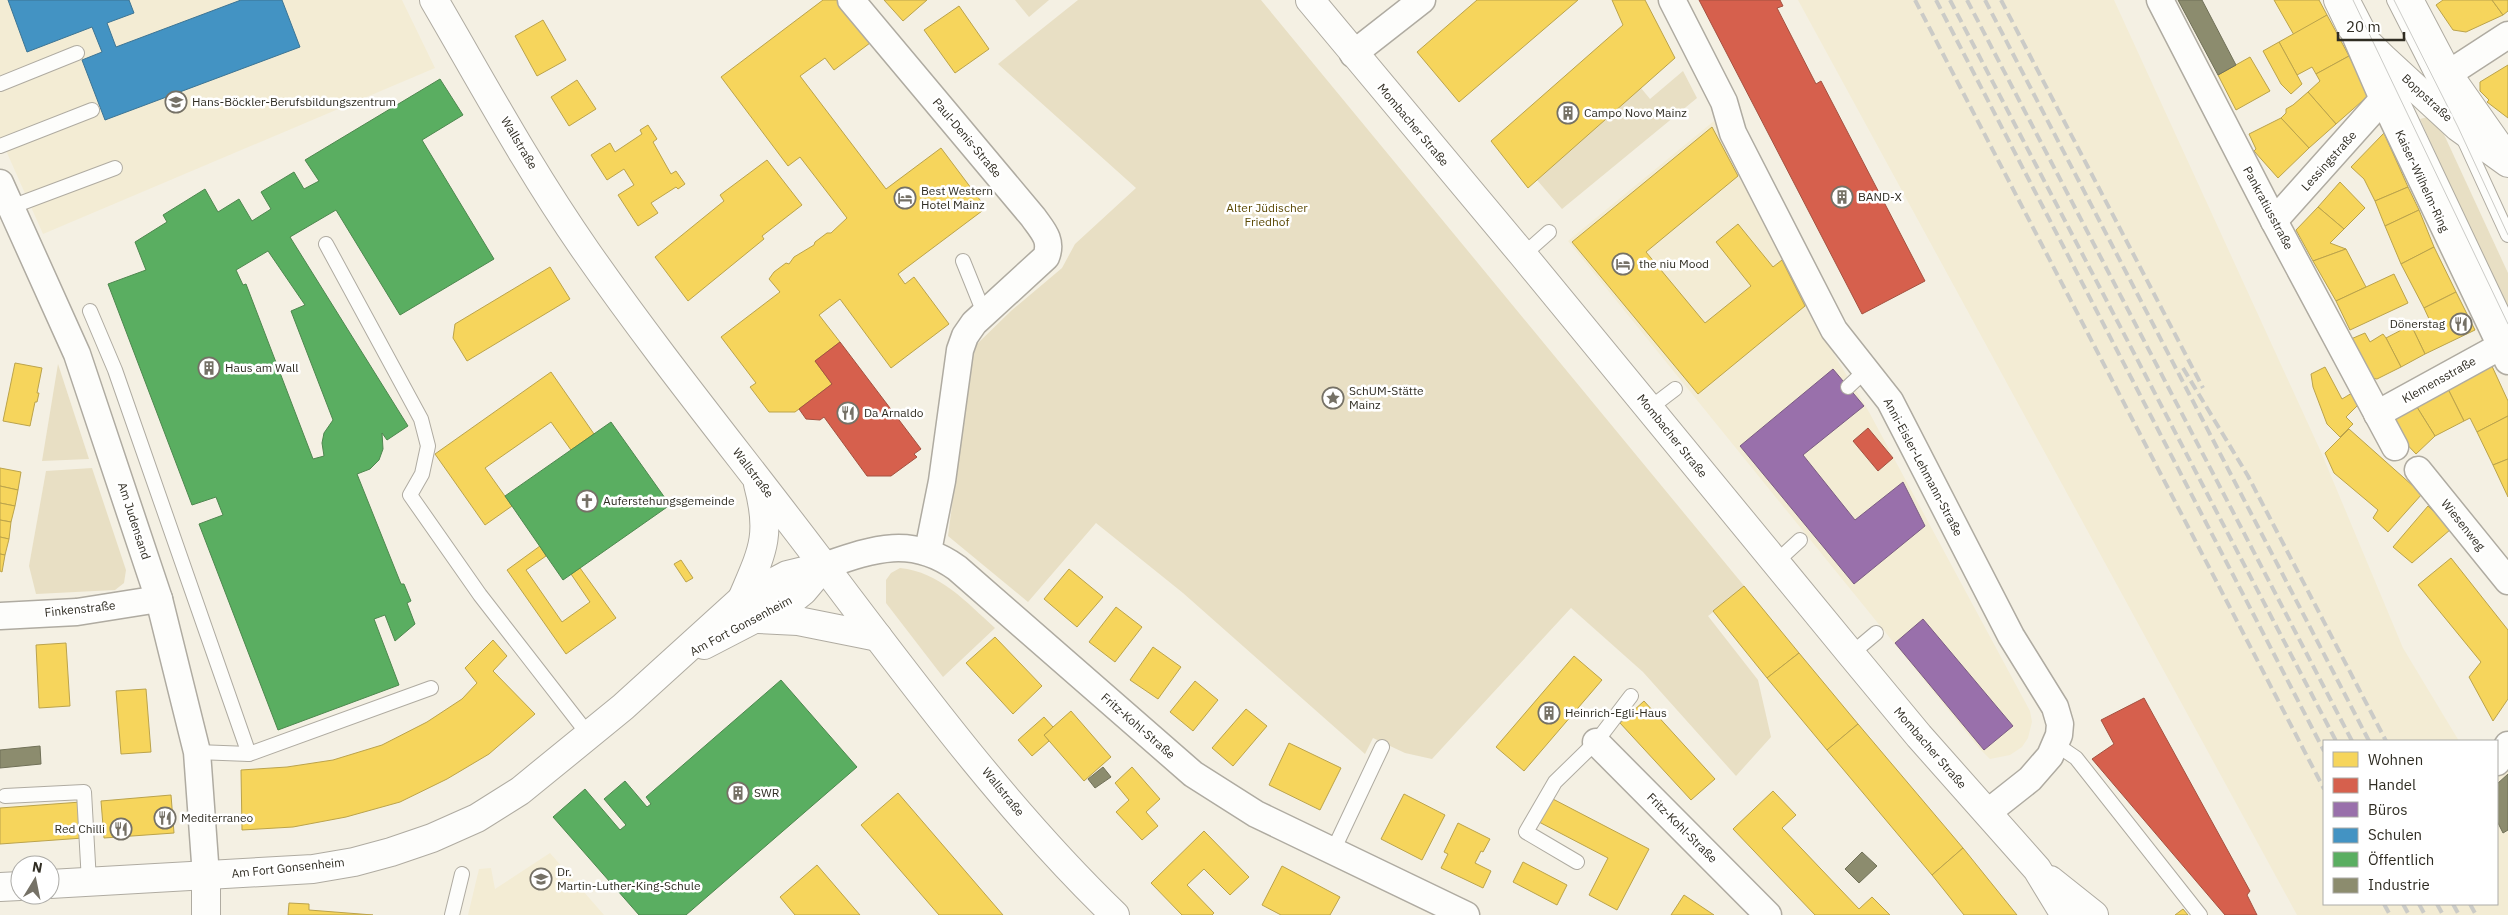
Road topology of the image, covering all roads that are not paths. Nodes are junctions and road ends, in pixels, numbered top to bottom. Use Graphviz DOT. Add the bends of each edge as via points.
graph roads {
  1 [pos="434,0"];
  2 [pos="851,0"];
  3 [pos="1310,0"];
  4 [pos="1422,0"];
  5 [pos="1672,0"];
  6 [pos="2160,0"];
  7 [pos="2338,0"];
  8 [pos="2353,0"];
  9 [pos="2394,0"];
  10 [pos="2409,0"];
  11 [pos="2351,27"];
  12 [pos="2508,35"];
  13 [pos="77,53"];
  14 [pos="1354,54"];
  15 [pos="2382,58"];
  16 [pos="2448,74"];
  17 [pos="0,84"];
  18 [pos="2383,99"];
  19 [pos="92,110"];
  20 [pos="2458,127"];
  21 [pos="0,146"];
  22 [pos="2508,159"];
  23 [pos="2508,163"];
  24 [pos="115,168"];
  25 [pos="0,182"];
  26 [pos="11,206"];
  27 [pos="2274,221"];
  28 [pos="1549,232"];
  29 [pos="2508,235"];
  30 [pos="326,244"];
  31 [pos="1524,255"];
  32 [pos="963,261"];
  33 [pos="90,310"];
  34 [pos="984,313"];
  35 [pos="2506,344"];
  36 [pos="1675,389"];
  37 [pos="1650,408"];
  38 [pos="2377,414"];
  39 [pos="2395,447"];
  40 [pos="2418,470"];
  41 [pos="757,478"];
  42 [pos="1800,540"];
  43 [pos="928,552"];
  44 [pos="1776,562"];
  45 [pos="824,566"];
  46 [pos="2508,581"];
  47 [pos="159,599"];
  48 [pos="750,609"];
  49 [pos="0,616"];
  50 [pos="1876,633"];
  51 [pos="878,637"];
  52 [pos="1850,654"];
  53 [pos="431,688"];
  54 [pos="1631,696"];
  55 [pos="588,734"];
  56 [pos="1596,742"];
  57 [pos="2057,744"];
  58 [pos="2508,745"];
  59 [pos="1382,747"];
  60 [pos="197,752"];
  61 [pos="249,754"];
  62 [pos="2498,760"];
  63 [pos="2498,763"];
  64 [pos="2508,774"];
  65 [pos="5,796"];
  66 [pos="1987,813"];
  67 [pos="1332,852"];
  68 [pos="1577,862"];
  69 [pos="2037,869"];
  70 [pos="462,874"];
  71 [pos="206,876"];
  72 [pos="88,882"];
  73 [pos="60,883"];
  74 [pos="206,915"];
  75 [pos="452,915"];
  76 [pos="1115,915"];
  77 [pos="1466,915"];
  78 [pos="1768,915"];
  79 [pos="2065,915"];
  80 [pos="2094,915"];
  81 [pos="2200,915"];
  1 -- 41 [label="street, Wallstraße" via="584,249"];
  2 -- 34 [label="street, Paul-Denis-Straße" via="914,78 972,142 1048,239 1050,248 1046,257"];
  3 -- 14 [label="street, Mombacher Straße"];
  4 -- 14 [label="street"];
  5 -- 57 [label="street, Anni-Eisler-Lehmann-Straße" via="1724,102 1732,133 1857,378 1890,401 2011,636 2050,695 2060,724"];
  6 -- 27 [label="street, Pankratiusstraße"];
  7 -- 11 [label="street, Kaiser-Wilhelm-Ring"];
  8 -- 15 [label="lane, Kaiser-Wilhelm-Ring"];
  9 -- 20 [label="lane"];
  10 -- 16 [label="street"];
  11 -- 15 [label="street, Boppstraße"];
  11 -- 18 [label="street, Kaiser-Wilhelm-Ring"];
  12 -- 16 [label="street"];
  13 -- 17 [label="lane"];
  14 -- 31 [label="street, Mombacher Straße"];
  15 -- 20 [label="street, Boppstraße"];
  15 -- 35 [label="lane, Kaiser-Wilhelm-Ring"];
  16 -- 22 [label="street, Boppstraße"];
  18 -- 27 [label="street, Lessingstraße"];
  18 -- 35 [label="street, Kaiser-Wilhelm-Ring"];
  19 -- 21 [label="lane"];
  20 -- 23 [label="street, Boppstraße"];
  20 -- 29 [label="lane"];
  24 -- 26 [label="lane"];
  25 -- 26 [label="street, Am Judensand"];
  26 -- 47 [label="street, Am Judensand" via="77,354"];
  27 -- 38 [label="street, Pankratiusstraße"];
  28 -- 31 [label="lane"];
  30 -- 55 [label="lane" via="422,419 428,446 422,474 410,495 480,595"];
  31 -- 37 [label="street, Mombacher Straße"];
  32 -- 34 [label="lane"];
  33 -- 61 [label="lane" via="115,370"];
  34 -- 43 [label="street, Paul-Denis-Straße" via="965,336 960,350 942,481"];
  35 -- 38 [label="street, Klemensstraße"];
  36 -- 37 [label="lane"];
  37 -- 44 [label="street, Mombacher Straße"];
  38 -- 39 [label="street"];
  40 -- 46 [label="street, Wiesenweg"];
  41 -- 45 [label="street, Wallstraße"];
  41 -- 48 [label="street" via="766,528"];
  42 -- 44 [label="lane"];
  43 -- 45 [label="street, Fritz-Kohl-Straße" via="909,547 888,548"];
  43 -- 67 [label="street, Fritz-Kohl-Straße" via="957,568 1194,774 1256,814"];
  44 -- 52 [label="street, Mombacher Straße"];
  45 -- 48 [label="street, Am Fort Gonsenheim" via="787,575"];
  45 -- 51 [label="street, Wallstraße"];
  47 -- 49 [label="street, Finkenstraße" via="77,612"];
  47 -- 60 [label="street, Am Judensand"];
  48 -- 51 [label="street"];
  48 -- 55 [label="street, Am Fort Gonsenheim" via="674,660"];
  50 -- 52 [label="lane"];
  51 -- 76 [label="street, Wallstraße" via="1028,824"];
  52 -- 66 [label="street, Mombacher Straße"];
  53 -- 61 [label="lane"];
  54 -- 56 [label="lane"];
  55 -- 71 [label="street, Am Fort Gonsenheim" via="520,791 477,818 432,838 354,862"];
  56 -- 68 [label="lane" via="1555,782 1526,832"];
  56 -- 78 [label="street, Fritz-Kohl-Straße"];
  57 -- 66 [label="street" via="2030,779"];
  57 -- 81 [label="lane" via="2076,758"];
  58 -- 62 [label="street"];
  59 -- 67 [label="lane"];
  60 -- 61 [label="lane"];
  60 -- 71 [label="street, Am Judensand"];
  63 -- 64 [label="lane"];
  65 -- 72 [label="lane" via="84,792"];
  66 -- 69 [label="street, Mombacher Straße"];
  67 -- 77 [label="street, Fritz-Kohl-Straße"];
  69 -- 79 [label="street, Mombacher Straße"];
  69 -- 80 [label="street, Mombacher Straße"];
  70 -- 75 [label="lane"];
  71 -- 72 [label="street, Am Fort Gonsenheim"];
  71 -- 74 [label="street"];
  72 -- 73 [label="street, Am Fort Gonsenheim"];
}
